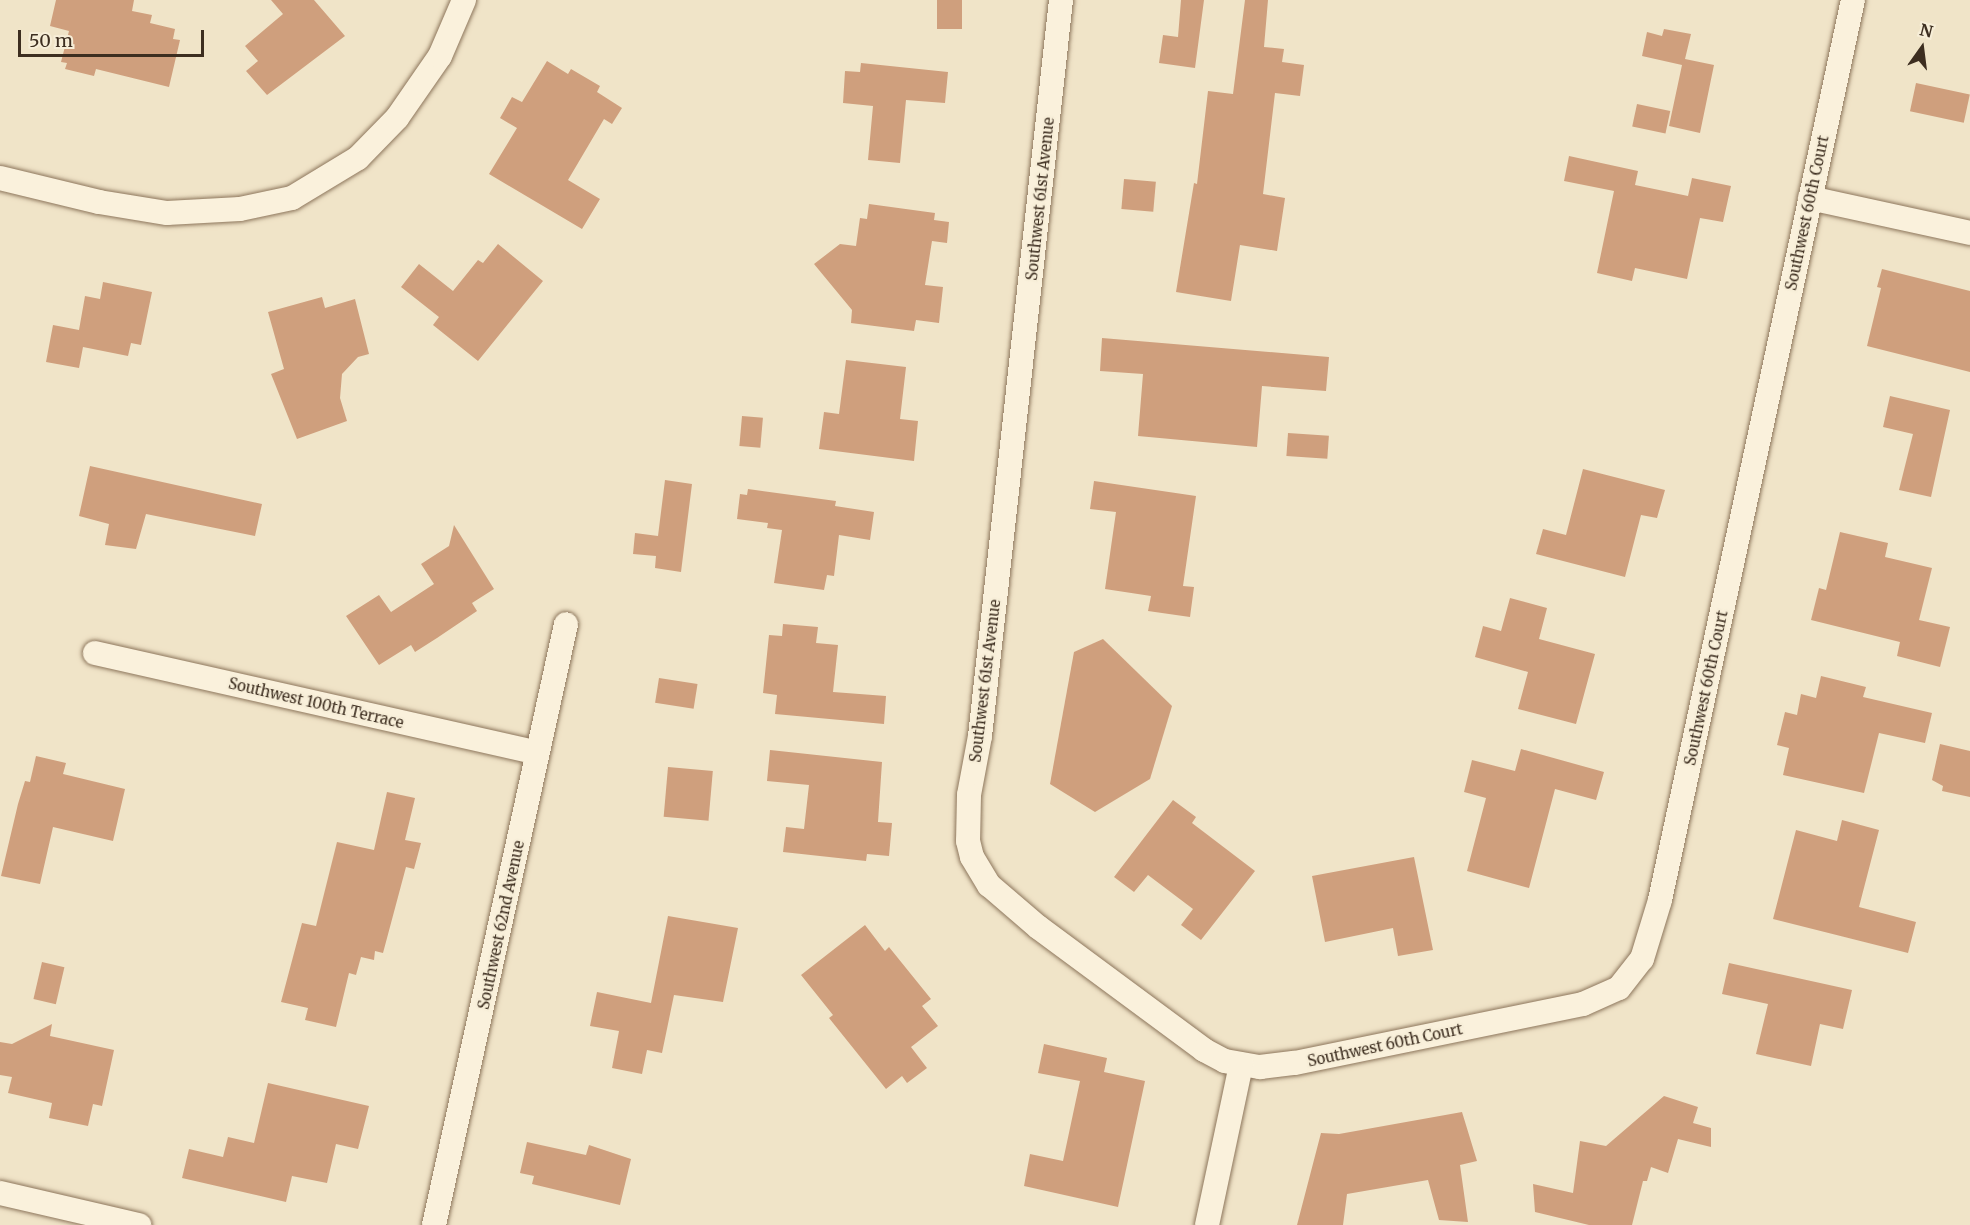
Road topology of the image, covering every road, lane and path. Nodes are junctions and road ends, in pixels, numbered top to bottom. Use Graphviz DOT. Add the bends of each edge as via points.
graph roads {
  1 [pos="464,0"];
  2 [pos="1061,0"];
  3 [pos="1853,0"];
  4 [pos="0,178"];
  5 [pos="1810,198"];
  6 [pos="1970,233"];
  7 [pos="566,624"];
  8 [pos="95,653"];
  9 [pos="537,753"];
  10 [pos="1241,1065"];
  11 [pos="0,1193"];
  12 [pos="139,1225"];
  13 [pos="434,1225"];
  14 [pos="1208,1225"];
  1 -- 4 [label="street" via="440,56 397,118 358,158 274,204 167,213 99,202"];
  2 -- 10 [label="street, Southwest 61st Avenue" via="982,725 969,795 968,841 972,857 989,885 1038,927 1204,1050"];
  3 -- 5 [label="street, Southwest 60th Court"];
  5 -- 6 [label="street"];
  5 -- 10 [label="street, Southwest 60th Court" via="1660,900 1642,959 1632,976 1612,992 1583,1004 1295,1063"];
  7 -- 9 [label="street, Southwest 62nd Avenue"];
  8 -- 9 [label="street, Southwest 100th Terrace"];
  9 -- 13 [label="street, Southwest 62nd Avenue"];
  10 -- 14 [label="street"];
  11 -- 12 [label="street"];
}
